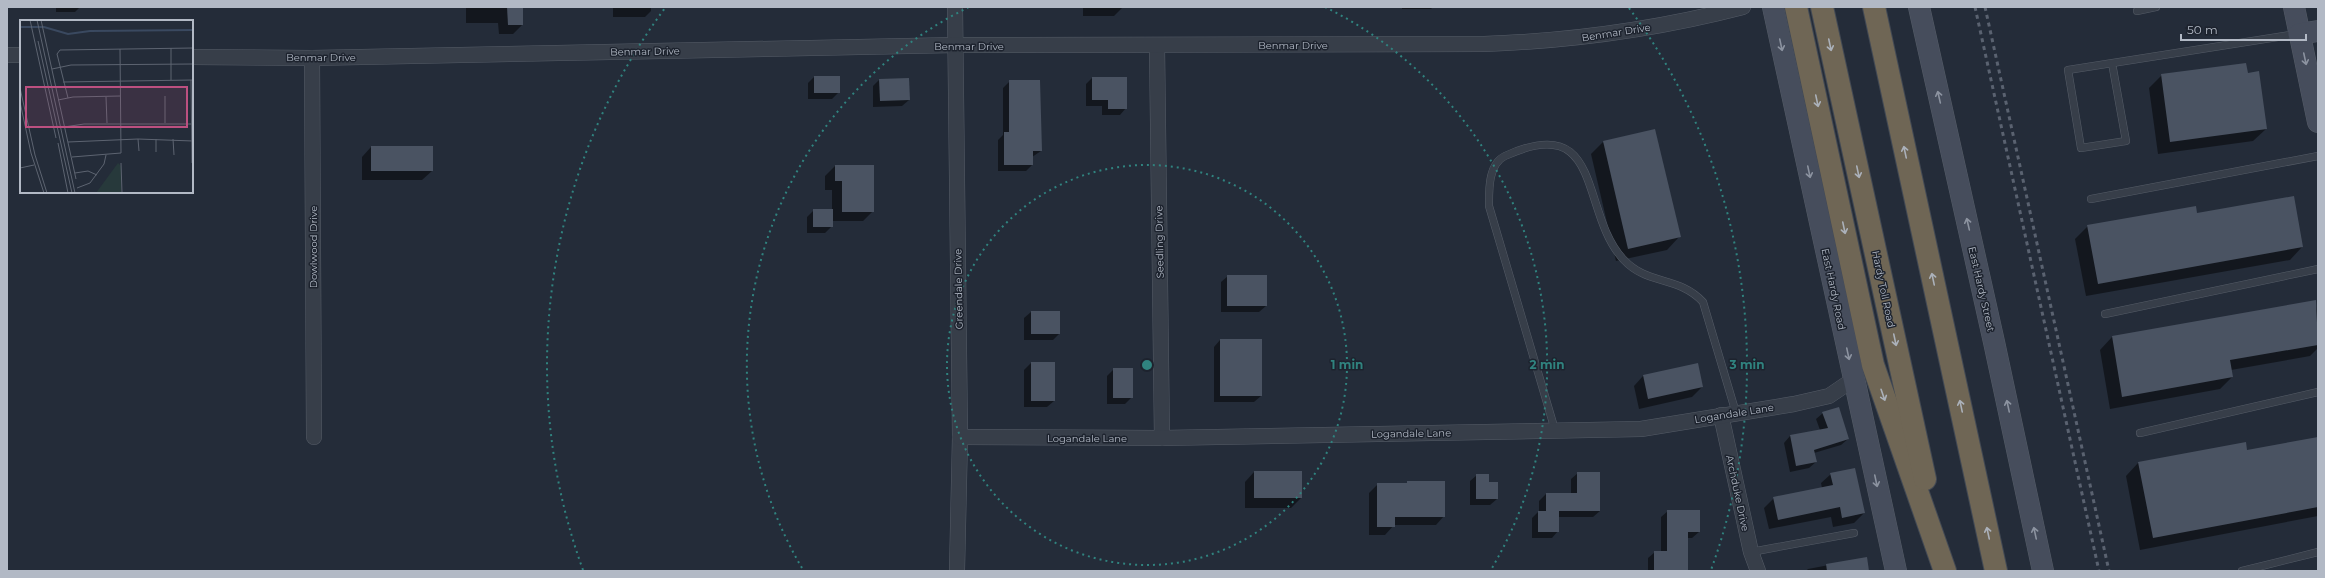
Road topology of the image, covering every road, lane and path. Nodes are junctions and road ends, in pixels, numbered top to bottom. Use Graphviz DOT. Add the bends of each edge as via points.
graph roads {
  1 [pos="955,7"];
  2 [pos="1743,7"];
  3 [pos="1773,7"];
  4 [pos="1796,7"];
  5 [pos="1822,7"];
  6 [pos="1874,7"];
  7 [pos="1888,7"];
  8 [pos="1919,7"];
  9 [pos="2156,7"];
  10 [pos="2294,7"];
  11 [pos="2137,11"];
  12 [pos="2309,32"];
  13 [pos="956,45"];
  14 [pos="1157,46"];
  15 [pos="7,55"];
  16 [pos="20,55"];
  17 [pos="193,57"];
  18 [pos="312,58"];
  19 [pos="2112,63"];
  20 [pos="1897,111"];
  21 [pos="2318,122"];
  22 [pos="2318,156"];
  23 [pos="2091,199"];
  24 [pos="2318,269"];
  25 [pos="2105,314"];
  26 [pos="1854,379"];
  27 [pos="2318,392"];
  28 [pos="1729,414"];
  29 [pos="1555,430"];
  30 [pos="2140,433"];
  31 [pos="314,437"];
  32 [pos="960,437"];
  33 [pos="1162,438"];
  34 [pos="1854,533"];
  35 [pos="1751,552"];
  36 [pos="2318,552"];
  37 [pos="957,571"];
  38 [pos="1758,571"];
  39 [pos="1896,571"];
  40 [pos="1945,571"];
  41 [pos="1996,571"];
  42 [pos="2043,571"];
  43 [pos="2242,571"];
  1 -- 13 [label="street, Greendale Drive"];
  2 -- 14 [label="street, Benmar Drive" via="1646,28 1593,37 1539,42"];
  3 -- 26 [label="main road, East Hardy Road, one-way"];
  4 -- 40 [label="highway, one-way" via="1873,365"];
  5 -- 40 [label="highway, Hardy Toll Road, one-way"];
  6 -- 20 [label="highway"];
  7 -- 20 [label="highway"];
  42 -- 8 [label="main road, East Hardy Street, one-way"];
  9 -- 11 [label="lane"];
  10 -- 12 [label="main road"];
  12 -- 19 [label="lane"];
  12 -- 21 [label="main road, one-way"];
  13 -- 14 [label="street, Benmar Drive"];
  13 -- 18 [label="street, Benmar Drive"];
  13 -- 32 [label="street, Greendale Drive"];
  14 -- 33 [label="street, Seedling Drive"];
  15 -- 16 [label="street"];
  17 -- 18 [label="street, Benmar Drive"];
  18 -- 31 [label="street, Dowlwood Drive"];
  19 -- 19 [label="lane" via="2068,70 2081,148 2126,141"];
  41 -- 20 [label="highway, one-way"];
  22 -- 23 [label="lane"];
  24 -- 25 [label="lane"];
  26 -- 28 [label="street, Logandale Lane" via="1829,396"];
  26 -- 39 [label="main road, East Hardy Road, one-way"];
  27 -- 30 [label="lane"];
  28 -- 29 [label="street, Logandale Lane" via="1640,429"];
  28 -- 29 [label="lane" via="1703,302 1693,292 1636,271 1623,260 1610,240 1582,167 1571,151 1561,145 1549,144 1516,151 1502,157 1493,168 1489,206"];
  28 -- 35 [label="street, Archduke Drive"];
  29 -- 33 [label="street, Logandale Lane"];
  32 -- 33 [label="street, Logandale Lane"];
  32 -- 37 [label="street, Greendale Drive"];
  34 -- 35 [label="lane"];
  35 -- 38 [label="street, Archduke Drive"];
  36 -- 43 [label="lane"];
}
